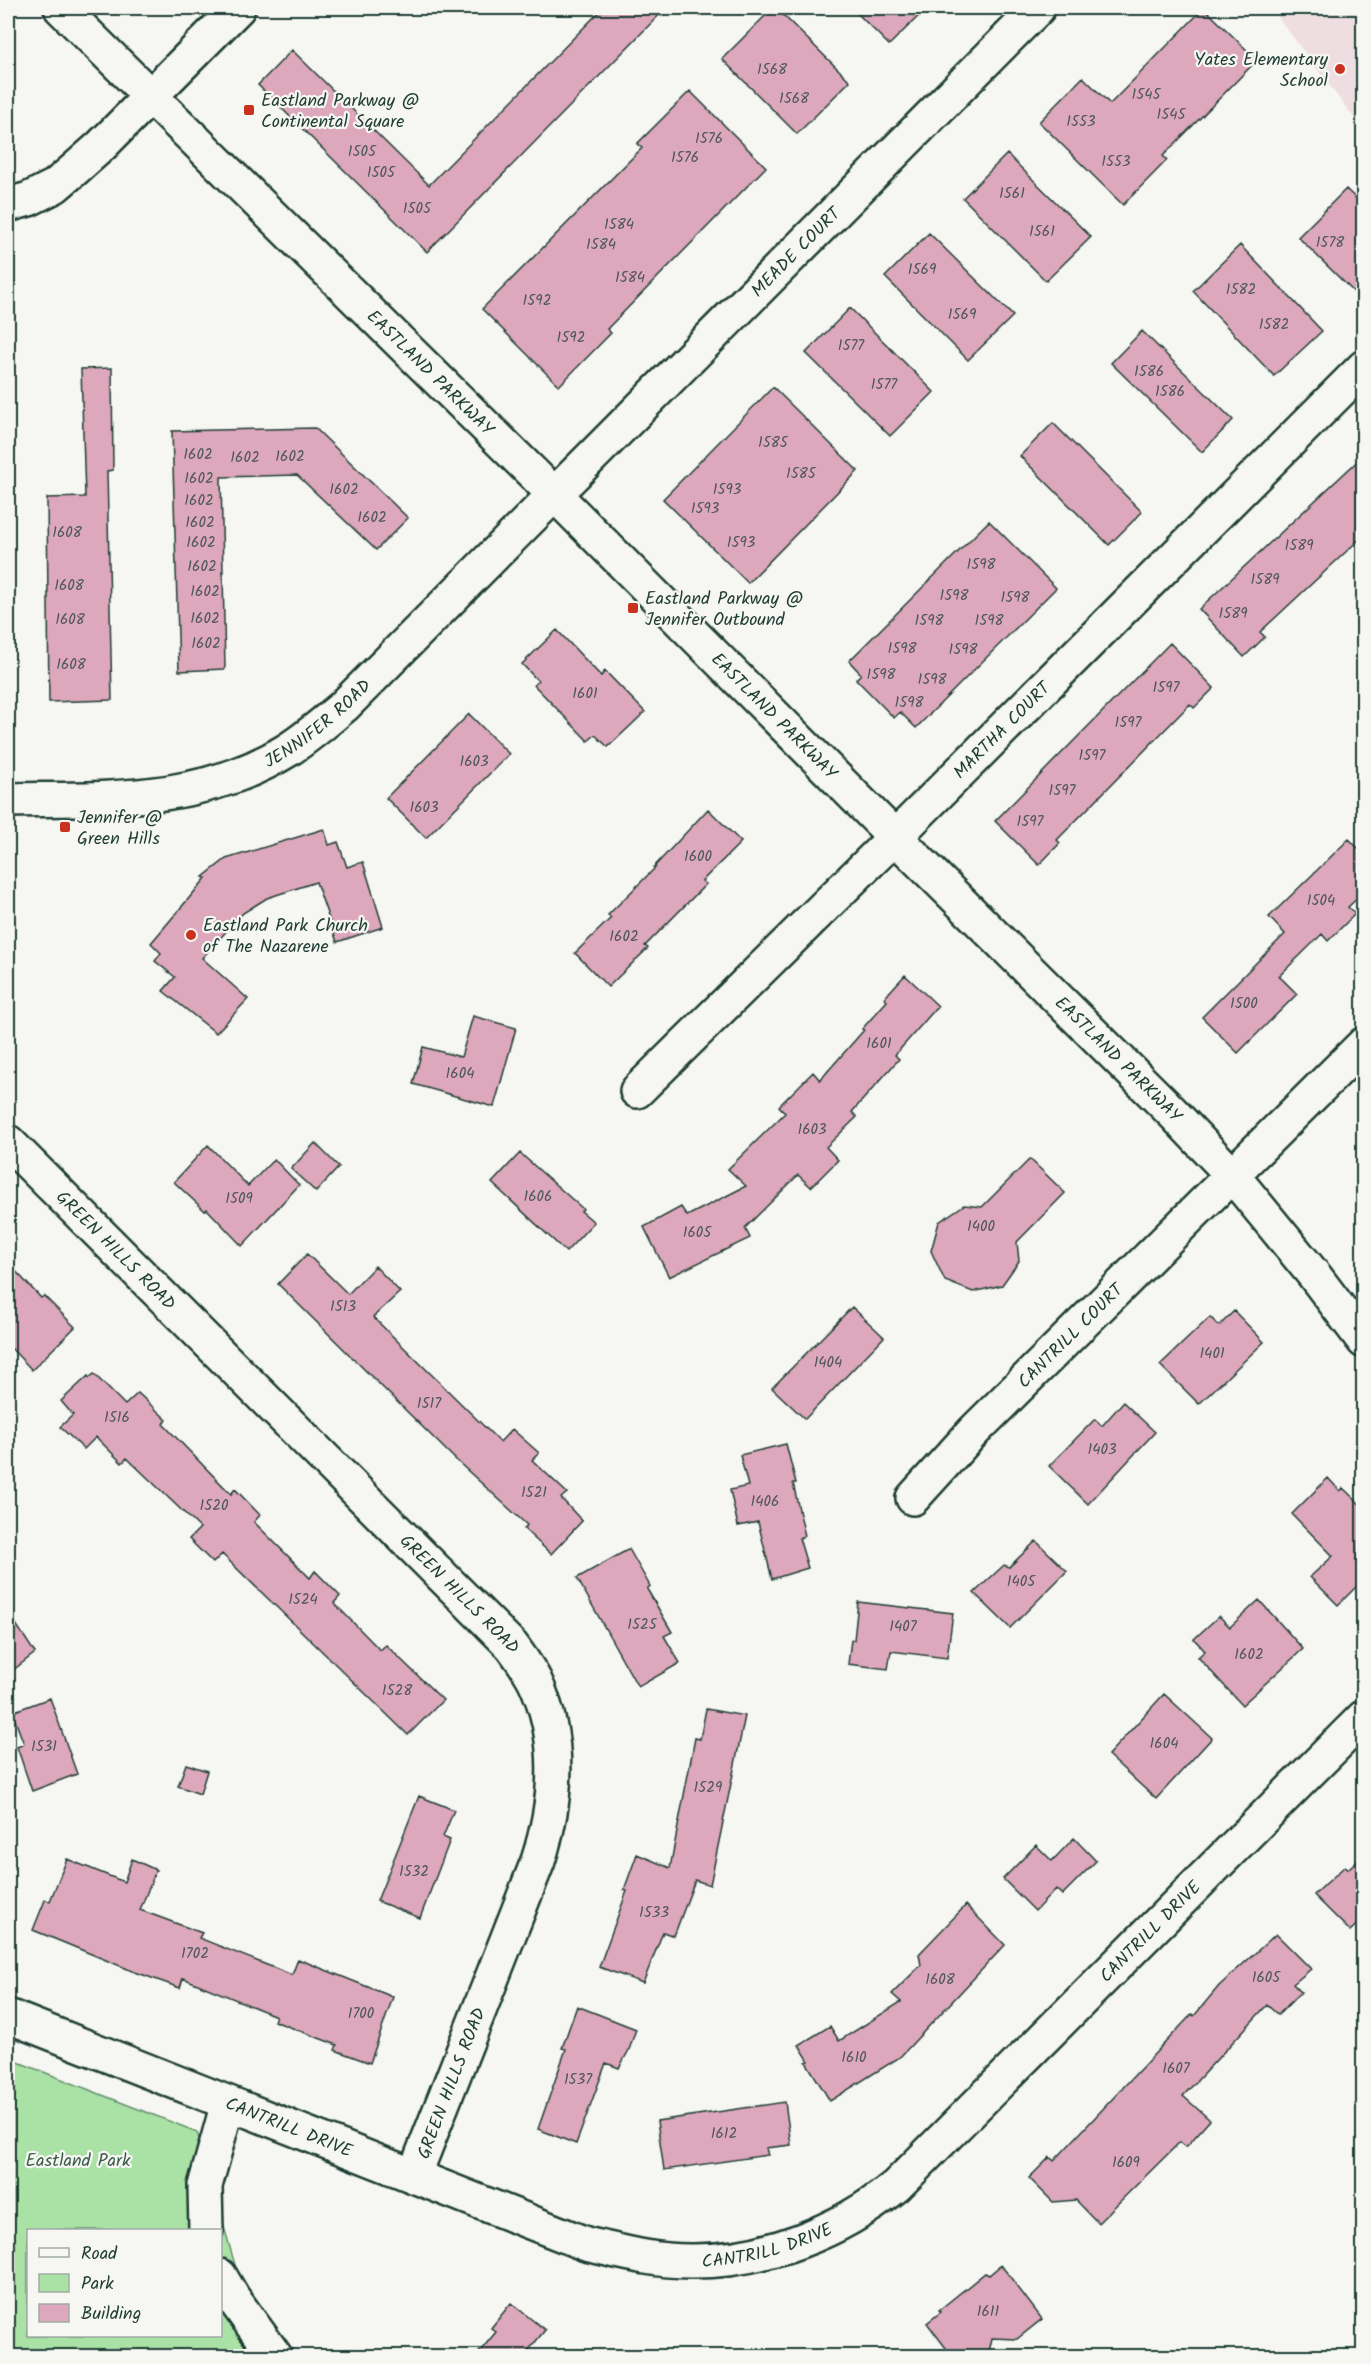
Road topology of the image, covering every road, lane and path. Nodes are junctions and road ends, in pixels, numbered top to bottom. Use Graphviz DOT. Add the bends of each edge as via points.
graph roads {
  1 [pos="60,8"];
  2 [pos="238,8"];
  3 [pos="1038,8"];
  4 [pos="150,97"];
  5 [pos="8,205"];
  6 [pos="1364,367"];
  7 [pos="555,495"];
  8 [pos="8,800"];
  9 [pos="895,837"];
  10 [pos="1364,1044"];
  11 [pos="637,1091"];
  12 [pos="8,1142"];
  13 [pos="1232,1175"];
  14 [pos="1364,1341"];
  15 [pos="914,1498"];
  16 [pos="1364,1717"];
  17 [pos="8,2016"];
  18 [pos="228,2103"];
  19 [pos="414,2176"];
  20 [pos="206,2229"];
  21 [pos="222,2279"];
  22 [pos="275,2356"];
  1 -- 4 [label="street, EASTLAND PARKWAY"];
  2 -- 4 [label="street"];
  3 -- 7 [label="street, MEADE COURT"];
  4 -- 5 [label="street" via="55,186"];
  4 -- 7 [label="street, EASTLAND PARKWAY"];
  6 -- 9 [label="street, MARTHA COURT"];
  7 -- 8 [label="street, JENNIFER ROAD" via="344,706 286,751 246,772 170,794"];
  7 -- 9 [label="street, EASTLAND PARKWAY"];
  9 -- 11 [label="street, MARTHA COURT"];
  9 -- 13 [label="street, EASTLAND PARKWAY"];
  10 -- 13 [label="street"];
  12 -- 19 [label="street, GREEN HILLS ROAD" via="512,1646 534,1679 547,1712 555,1789 548,1830"];
  13 -- 14 [label="street, EASTLAND PARKWAY"];
  13 -- 15 [label="street, CANTRILL COURT" via="973,1432"];
  16 -- 19 [label="street, CANTRILL DRIVE" via="897,2186 847,2221 784,2247 738,2257 690,2261 642,2257 586,2244"];
  17 -- 18 [label="street, CANTRILL DRIVE"];
  18 -- 19 [label="street, CANTRILL DRIVE"];
  18 -- 20 [label="street" via="205,2186"];
  21 -- 22 [label="street"];
}
